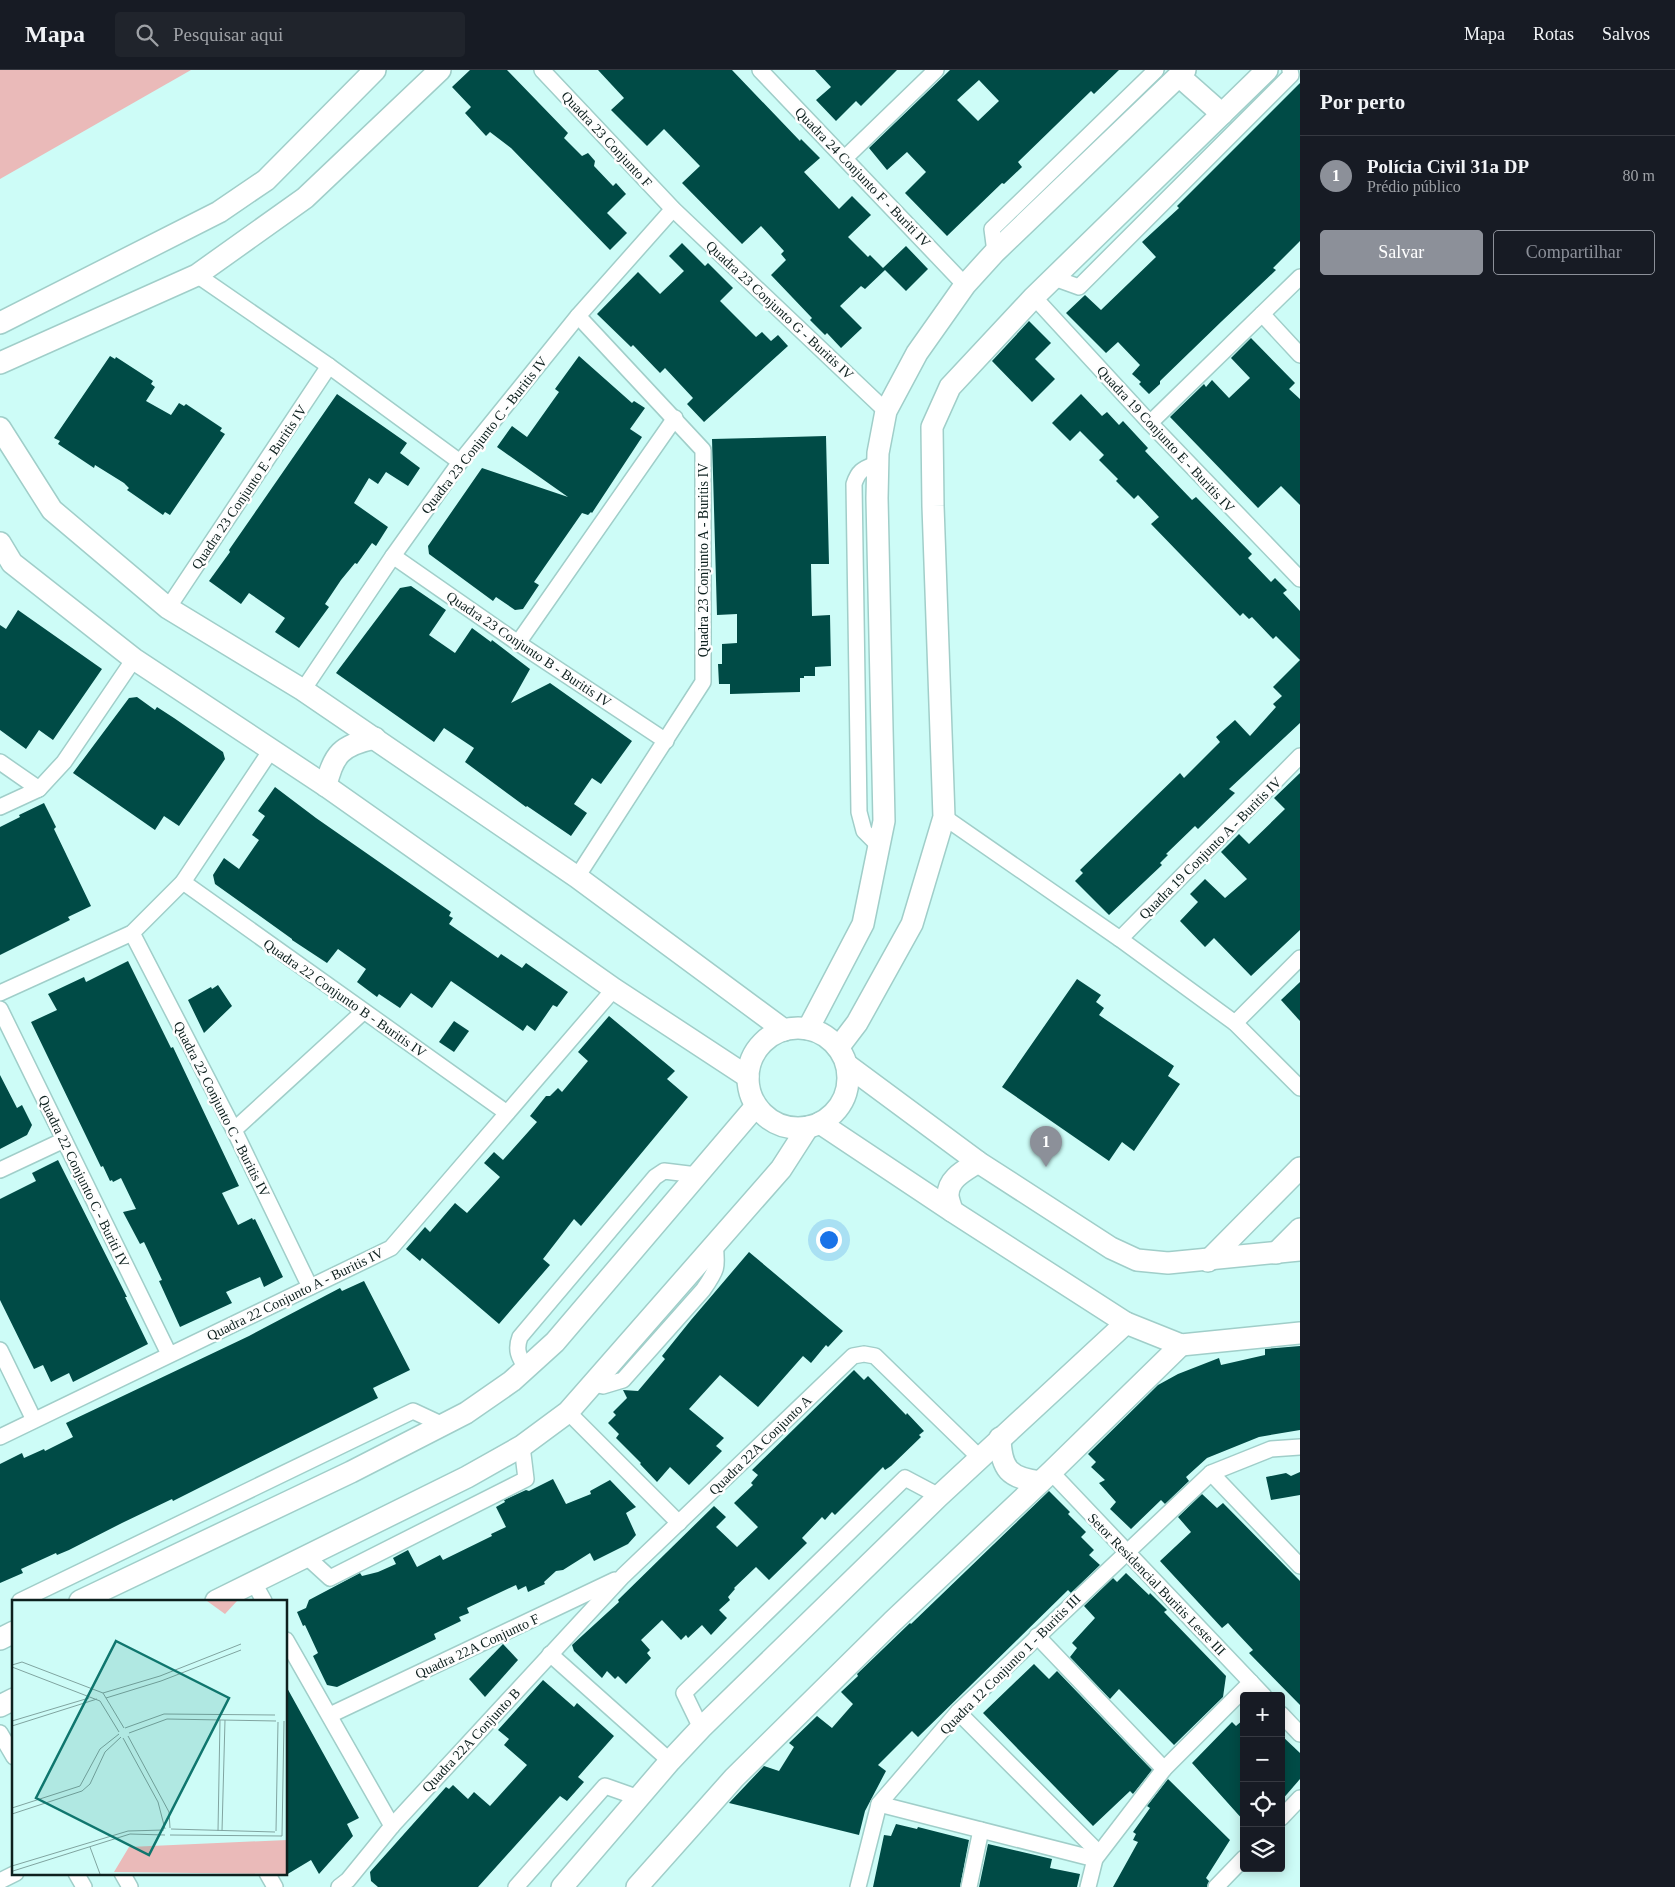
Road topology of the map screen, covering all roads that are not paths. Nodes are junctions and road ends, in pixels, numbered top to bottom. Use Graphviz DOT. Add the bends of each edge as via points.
graph roads {
  1 [pos="375,70"];
  2 [pos="440,70"];
  3 [pos="542,70"];
  4 [pos="760,70"];
  5 [pos="936,70"];
  6 [pos="1156,70"];
  7 [pos="1267,70"];
  8 [pos="1290,70"];
  9 [pos="1182,73"];
  10 [pos="1222,114"];
  11 [pos="845,158"];
  12 [pos="673,209"];
  13 [pos="995,252"];
  14 [pos="197,275"];
  15 [pos="1300,277"];
  16 [pos="1054,278"];
  17 [pos="965,285"];
  18 [pos="1034,297"];
  19 [pos="1262,314"];
  20 [pos="578,316"];
  21 [pos="0,324"];
  22 [pos="1300,355"];
  23 [pos="0,363"];
  24 [pos="329,366"];
  25 [pos="886,411"];
  26 [pos="675,418"];
  27 [pos="1150,423"];
  28 [pos="0,428"];
  29 [pos="460,462"];
  30 [pos="0,543"];
  31 [pos="393,556"];
  32 [pos="1300,579"];
  33 [pos="168,608"];
  34 [pos="518,642"];
  35 [pos="134,659"];
  36 [pos="303,690"];
  37 [pos="374,738"];
  38 [pos="666,741"];
  39 [pos="271,750"];
  40 [pos="1300,756"];
  41 [pos="0,762"];
  42 [pos="326,786"];
  43 [pos="39,789"];
  44 [pos="0,807"];
  45 [pos="944,817"];
  46 [pos="577,877"];
  47 [pos="183,882"];
  48 [pos="132,933"];
  49 [pos="1120,939"];
  50 [pos="1300,958"];
  51 [pos="614,989"];
  52 [pos="0,993"];
  53 [pos="0,1009"];
  54 [pos="363,1012"];
  55 [pos="1235,1024"];
  56 [pos="808,1029"];
  57 [pos="784,1030"];
  58 [pos="842,1056"];
  59 [pos="748,1077"];
  60 [pos="1300,1088"];
  61 [pos="756,1106"];
  62 [pos="507,1113"];
  63 [pos="814,1125"];
  64 [pos="234,1130"];
  65 [pos="64,1140"];
  66 [pos="978,1162"];
  67 [pos="1300,1168"];
  68 [pos="0,1170"];
  69 [pos="697,1175"];
  70 [pos="952,1211"];
  71 [pos="1300,1229"];
  72 [pos="1300,1250"];
  73 [pos="1276,1253"];
  74 [pos="1208,1261"];
  75 [pos="310,1287"];
  76 [pos="1126,1323"];
  77 [pos="1300,1333"];
  78 [pos="1180,1345"];
  79 [pos="0,1350"];
  80 [pos="170,1354"];
  81 [pos="526,1368"];
  82 [pos="568,1412"];
  83 [pos="34,1420"];
  84 [pos="443,1425"];
  85 [pos="0,1437"];
  86 [pos="1000,1438"];
  87 [pos="522,1446"];
  88 [pos="1300,1447"];
  89 [pos="979,1457"];
  90 [pos="1211,1473"];
  91 [pos="1045,1477"];
  92 [pos="939,1496"];
  93 [pos="679,1523"];
  94 [pos="1126,1551"];
  95 [pos="307,1557"];
  96 [pos="1300,1566"];
  97 [pos="624,1576"];
  98 [pos="259,1592"];
  99 [pos="22,1600"];
  100 [pos="82,1600"];
  101 [pos="221,1600"];
  102 [pos="12,1633"];
  103 [pos="1037,1636"];
  104 [pos="0,1639"];
  105 [pos="288,1643"];
  106 [pos="550,1654"];
  107 [pos="1251,1682"];
  108 [pos="1260,1692"];
  109 [pos="12,1700"];
  110 [pos="0,1706"];
  111 [pos="958,1712"];
  112 [pos="330,1715"];
  113 [pos="1285,1717"];
  114 [pos="1298,1727"];
  115 [pos="701,1728"];
  116 [pos="0,1733"];
  117 [pos="12,1754"];
  118 [pos="670,1761"];
  119 [pos="1164,1769"];
  120 [pos="639,1798"];
  121 [pos="1300,1798"];
  122 [pos="879,1804"];
  123 [pos="1285,1814"];
  124 [pos="392,1826"];
  125 [pos="981,1830"];
  126 [pos="1097,1856"];
  127 [pos="1240,1862"];
  128 [pos="77,1874"];
  129 [pos="123,1874"];
  130 [pos="268,1874"];
  131 [pos="10,1876"];
  132 [pos="347,1885"];
  133 [pos="3,1887"];
  134 [pos="84,1887"];
  135 [pos="130,1887"];
  136 [pos="275,1887"];
  137 [pos="516,1887"];
  138 [pos="562,1887"];
  139 [pos="636,1887"];
  140 [pos="858,1887"];
  141 [pos="969,1887"];
  142 [pos="1088,1887"];
  143 [pos="1216,1887"];
  1 -- 21 [label="street" via="266,180 219,212"];
  2 -- 14 [label="street" via="305,198"];
  3 -- 12 [label="street, Quadra 23 Conjunto F"];
  4 -- 11 [label="street, Quadra 24 Conjunto F - Buriti IV"];
  5 -- 11 [label="street"];
  6 -- 13 [label="street" via="992,229"];
  7 -- 10 [label="street"];
  8 -- 16 [label="street" via="1291,75 1079,287"];
  9 -- 10 [label="street"];
  9 -- 13 [label="street"];
  10 -- 16 [label="street"];
  11 -- 17 [label="street, Quadra 24 Conjunto F - Buriti IV"];
  12 -- 20 [label="street, Quadra 23 Conjunto C - Buritis IV"];
  12 -- 25 [label="street, Quadra 23 Conjunto G - Buritis IV"];
  13 -- 17 [label="street"];
  14 -- 23 [label="street"];
  14 -- 24 [label="street"];
  15 -- 19 [label="street"];
  16 -- 18 [label="street"];
  17 -- 25 [label="street" via="917,353"];
  18 -- 27 [label="street, Quadra 19 Conjunto E - Buritis IV"];
  18 -- 45 [label="street" via="950,387 932,426"];
  19 -- 22 [label="street"];
  19 -- 27 [label="street"];
  20 -- 26 [label="street, Quadra 23 Conjunto A - Buritis IV"];
  20 -- 29 [label="street, Quadra 23 Conjunto C - Buritis IV"];
  24 -- 29 [label="street"];
  24 -- 33 [label="street, Quadra 23 Conjunto E - Buritis IV"];
  25 -- 56 [label="street" via="878,454 878,619 884,821 863,924"];
  26 -- 34 [label="street"];
  26 -- 38 [label="street, Quadra 23 Conjunto A - Buritis IV" via="704,450 703,682"];
  27 -- 32 [label="street, Quadra 19 Conjunto E - Buritis IV"];
  28 -- 33 [label="street" via="52,510"];
  29 -- 31 [label="street, Quadra 23 Conjunto C - Buritis IV"];
  30 -- 35 [label="street" via="12,563"];
  31 -- 34 [label="street, Quadra 23 Conjunto B - Buritis IV"];
  31 -- 36 [label="street"];
  33 -- 36 [label="street"];
  34 -- 38 [label="street, Quadra 23 Conjunto B - Buritis IV"];
  35 -- 39 [label="street"];
  35 -- 43 [label="street" via="64,762"];
  36 -- 37 [label="street"];
  37 -- 42 [label="street" via="347,746 336,756"];
  37 -- 46 [label="street"];
  38 -- 46 [label="street"];
  39 -- 42 [label="street"];
  39 -- 47 [label="street"];
  40 -- 49 [label="street, Quadra 19 Conjunto A - Buritis IV"];
  41 -- 43 [label="street"];
  42 -- 51 [label="street"];
  43 -- 44 [label="street"];
  45 -- 49 [label="street"];
  45 -- 58 [label="street" via="912,924"];
  46 -- 57 [label="street"];
  47 -- 48 [label="street"];
  47 -- 54 [label="street, Quadra 22 Conjunto B - Buritis IV"];
  48 -- 52 [label="street"];
  48 -- 64 [label="street, Quadra 22 Conjunto C - Buritis IV"];
  49 -- 55 [label="street"];
  50 -- 55 [label="street"];
  51 -- 59 [label="street"];
  51 -- 62 [label="street, Quadra 22 Conjunto A - Buritis IV"];
  53 -- 65 [label="street, Quadra 22 Conjunto C - Buriti IV"];
  54 -- 62 [label="street, Quadra 22 Conjunto B - Buritis IV"];
  54 -- 64 [label="street"];
  55 -- 60 [label="street"];
  56 -- 57 [label="street"];
  56 -- 58 [label="street" via="829,1039"];
  57 -- 59 [label="street" via="758,1048"];
  58 -- 63 [label="street" via="848,1082 844,1099 834,1113"];
  58 -- 66 [label="street"];
  59 -- 61 [label="street" via="749,1092"];
  61 -- 63 [label="street" via="778,1125 793,1128"];
  61 -- 69 [label="street"];
  62 -- 75 [label="street, Quadra 22 Conjunto A - Buritis IV" via="391,1248"];
  63 -- 70 [label="street"];
  63 -- 82 [label="street" via="781,1169"];
  64 -- 75 [label="street, Quadra 22 Conjunto C - Buritis IV"];
  65 -- 68 [label="street"];
  65 -- 80 [label="street, Quadra 22 Conjunto C - Buriti IV"];
  66 -- 70 [label="street" via="957,1175 950,1184 948,1195"];
  66 -- 74 [label="street" via="1111,1248 1137,1260 1168,1263"];
  67 -- 74 [label="street"];
  69 -- 81 [label="street" via="555,1342"];
  69 -- 81 [label="street" via="664,1171 655,1177 520,1337 518,1353"];
  70 -- 76 [label="street"];
  71 -- 73 [label="street"];
  72 -- 73 [label="street"];
  73 -- 74 [label="street"];
  75 -- 80 [label="street, Quadra 22 Conjunto A - Buritis IV"];
  76 -- 78 [label="street"];
  76 -- 86 [label="street"];
  77 -- 78 [label="street"];
  78 -- 91 [label="street"];
  79 -- 83 [label="street"];
  80 -- 83 [label="street, Quadra 22 Conjunto A - Buritis IV"];
  81 -- 84 [label="street" via="466,1413"];
  82 -- 87 [label="street"];
  82 -- 93 [label="street"];
  83 -- 85 [label="street, Quadra 22 Conjunto A - Buritis IV"];
  84 -- 99 [label="street" via="413,1411"];
  84 -- 100 [label="street" via="342,1477"];
  86 -- 89 [label="street"];
  86 -- 91 [label="street" via="1003,1461 1013,1475 1024,1480"];
  87 -- 95 [label="street"];
  87 -- 95 [label="street" via="526,1479 330,1578"];
  88 -- 90 [label="street" via="1271,1449"];
  89 -- 92 [label="street"];
  89 -- 93 [label="street, Quadra 22A Conjunto A" via="875,1356 853,1356"];
  90 -- 94 [label="street, Quadra 12 Conjunto 1 - Buritis III"];
  90 -- 96 [label="street"];
  91 -- 94 [label="street, Setor Residencial Buritis Leste III"];
  91 -- 139 [label="street" via="734,1778"];
  92 -- 115 [label="street"];
  92 -- 115 [label="street" via="906,1478 691,1686 684,1693"];
  93 -- 97 [label="street, Quadra 22A Conjunto A"];
  94 -- 103 [label="street, Quadra 12 Conjunto 1 - Buritis III"];
  94 -- 107 [label="street, Setor Residencial Buritis Leste III"];
  95 -- 98 [label="street"];
  97 -- 106 [label="street, Quadra 22A Conjunto A"];
  97 -- 112 [label="street, Quadra 22A Conjunto F"];
  98 -- 101 [label="street"];
  102 -- 104 [label="street"];
  103 -- 111 [label="street, Quadra 12 Conjunto 1 - Buritis III"];
  103 -- 119 [label="street"];
  105 -- 112 [label="street"];
  106 -- 118 [label="street"];
  106 -- 124 [label="street, Quadra 22A Conjunto B"];
  107 -- 108 [label="street, Setor Residencial Buritis Leste III"];
  107 -- 119 [label="street"];
  109 -- 110 [label="street"];
  111 -- 122 [label="street, Quadra 12 Conjunto 1 - Buritis III"];
  111 -- 126 [label="street"];
  112 -- 124 [label="street"];
  113 -- 114 [label="street"];
  115 -- 118 [label="street"];
  116 -- 117 [label="street"];
  118 -- 120 [label="street"];
  119 -- 126 [label="street"];
  120 -- 137 [label="street" via="605,1786"];
  120 -- 138 [label="street"];
  121 -- 123 [label="street"];
  122 -- 125 [label="street"];
  122 -- 140 [label="street"];
  124 -- 132 [label="street, Quadra 22A Conjunto B"];
  125 -- 126 [label="street"];
  125 -- 141 [label="street"];
  126 -- 142 [label="street"];
  127 -- 143 [label="street"];
  128 -- 134 [label="street"];
  129 -- 135 [label="street"];
  130 -- 136 [label="street"];
  131 -- 133 [label="street"];
}
